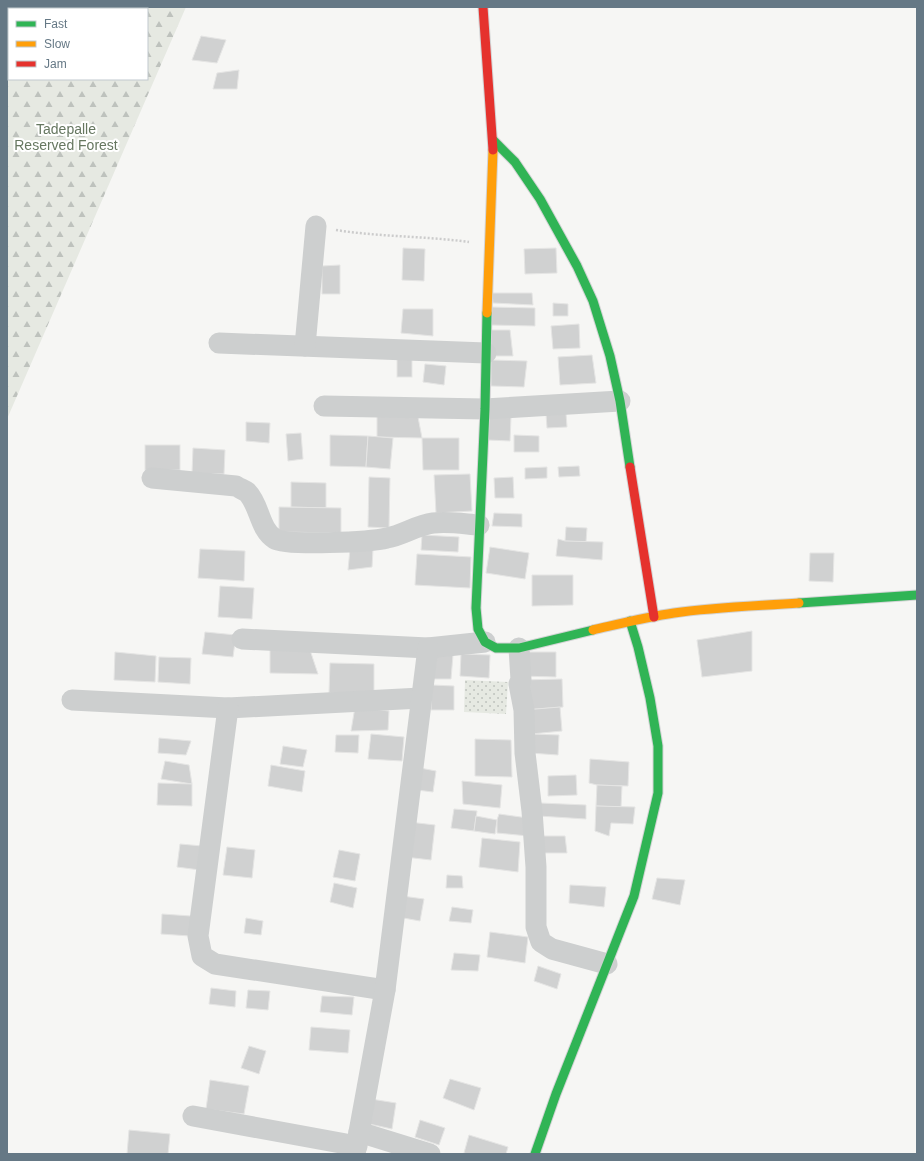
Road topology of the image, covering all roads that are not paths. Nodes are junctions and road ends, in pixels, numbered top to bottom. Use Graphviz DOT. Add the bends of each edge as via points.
graph roads {
  1 [pos="484,7"];
  2 [pos="493,140"];
  3 [pos="316,226"];
  4 [pos="219,343"];
  5 [pos="305,346"];
  6 [pos="486,353"];
  7 [pos="620,401"];
  8 [pos="324,406"];
  9 [pos="485,409"];
  10 [pos="152,478"];
  11 [pos="479,525"];
  12 [pos="917,595"];
  13 [pos="654,616"];
  14 [pos="630,621"];
  15 [pos="242,639"];
  16 [pos="485,642"];
  17 [pos="428,648"];
  18 [pos="519,648"];
  19 [pos="421,698"];
  20 [pos="72,700"];
  21 [pos="228,708"];
  22 [pos="607,964"];
  23 [pos="385,990"];
  24 [pos="193,1116"];
  25 [pos="357,1144"];
  26 [pos="430,1154"];
  27 [pos="535,1154"];
  1 -- 2 [label="street"];
  2 -- 6 [label="street"];
  2 -- 7 [label="street" via="515,162 540,199 580,273 593,301 610,356"];
  3 -- 5 [label="street"];
  4 -- 5 [label="street"];
  5 -- 6 [label="street"];
  6 -- 9 [label="street"];
  7 -- 9 [label="street"];
  7 -- 13 [label="street"];
  8 -- 9 [label="street"];
  9 -- 11 [label="street"];
  10 -- 11 [label="street" via="236,486 246,492 256,506 268,532 276,539 287,542 352,542 388,538 419,526 435,523"];
  11 -- 16 [label="street" via="476,608 478,629"];
  12 -- 13 [label="street" via="720,608"];
  13 -- 14 [label="street"];
  14 -- 18 [label="street"];
  14 -- 22 [label="street" via="650,698 657,739 658,793 634,896"];
  15 -- 17 [label="street"];
  16 -- 17 [label="street"];
  16 -- 18 [label="street" via="496,648"];
  17 -- 19 [label="street"];
  18 -- 22 [label="street" via="519,684 524,710 536,860 536,927 541,942 552,949"];
  19 -- 21 [label="street"];
  19 -- 23 [label="street"];
  20 -- 21 [label="street"];
  21 -- 23 [label="street" via="198,936 202,956 215,964"];
  22 -- 27 [label="street"];
  23 -- 25 [label="street"];
  24 -- 25 [label="street"];
  25 -- 26 [label="street"];
}
